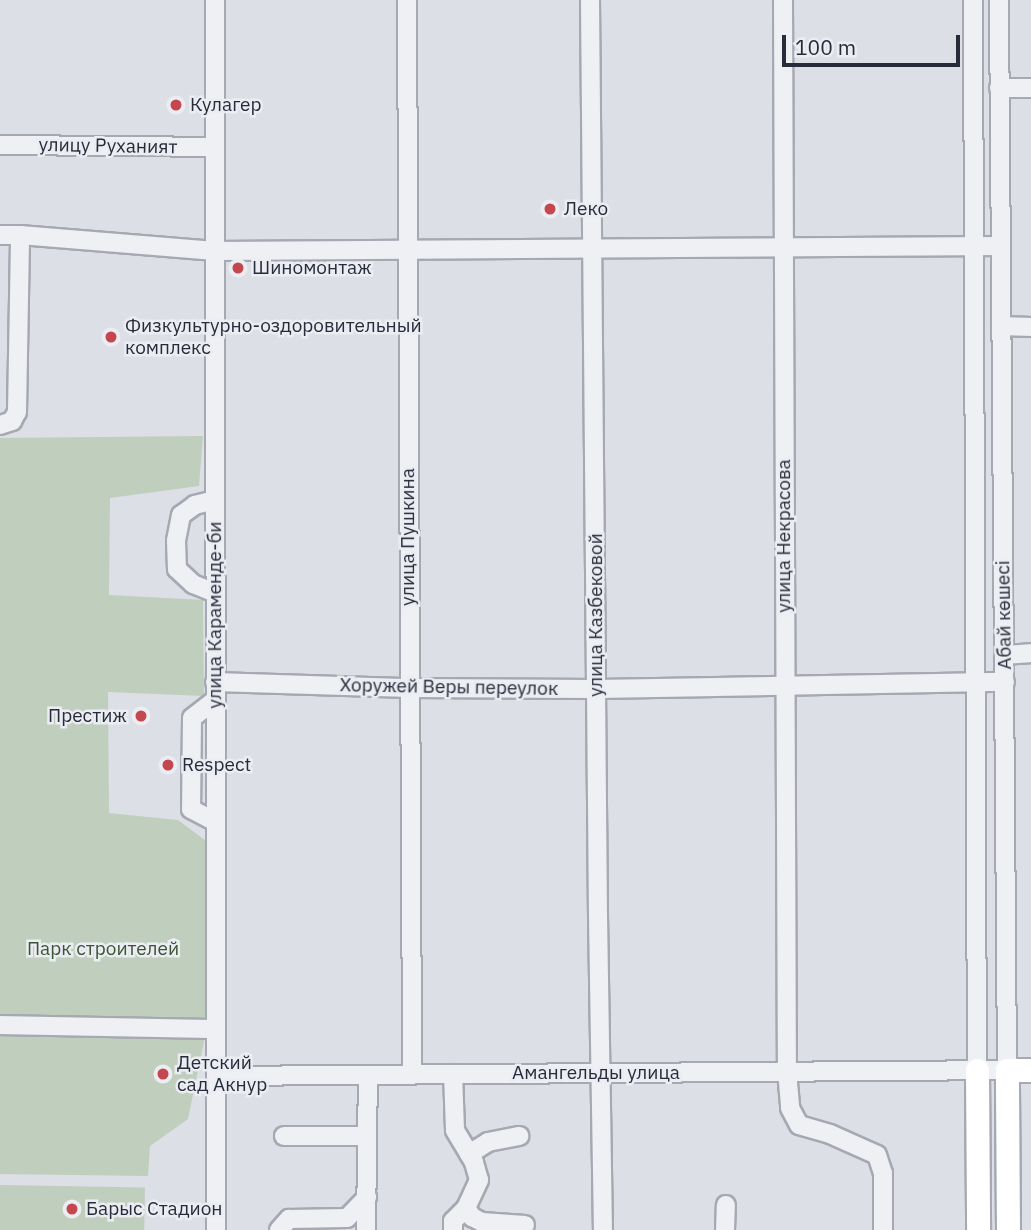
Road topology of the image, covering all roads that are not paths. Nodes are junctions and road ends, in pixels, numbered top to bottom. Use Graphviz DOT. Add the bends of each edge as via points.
graph roads {
  1 [pos="215,0"];
  2 [pos="407,0"];
  3 [pos="590,0"];
  4 [pos="783,0"];
  5 [pos="973,0"];
  6 [pos="999,0"];
  7 [pos="999,88"];
  8 [pos="1031,88"];
  9 [pos="0,145"];
  10 [pos="215,147"];
  11 [pos="0,235"];
  12 [pos="20,235"];
  13 [pos="1000,246"];
  14 [pos="592,247"];
  15 [pos="783,247"];
  16 [pos="974,247"];
  17 [pos="408,248"];
  18 [pos="215,251"];
  19 [pos="1001,326"];
  20 [pos="1031,327"];
  21 [pos="0,425"];
  22 [pos="215,500"];
  23 [pos="215,593"];
  24 [pos="1031,653"];
  25 [pos="1005,655"];
  26 [pos="215,682"];
  27 [pos="976,682"];
  28 [pos="1005,682"];
  29 [pos="785,687"];
  30 [pos="410,688"];
  31 [pos="596,689"];
  32 [pos="215,700"];
  33 [pos="215,822"];
  34 [pos="0,1026"];
  35 [pos="215,1029"];
  36 [pos="977,1070"];
  37 [pos="1007,1070"];
  38 [pos="1031,1070"];
  39 [pos="787,1071"];
  40 [pos="601,1072"];
  41 [pos="412,1074"];
  42 [pos="453,1074"];
  43 [pos="368,1075"];
  44 [pos="216,1076"];
  45 [pos="284,1136"];
  46 [pos="368,1136"];
  47 [pos="519,1136"];
  48 [pos="469,1154"];
  49 [pos="367,1197"];
  50 [pos="726,1205"];
  51 [pos="466,1208"];
  52 [pos="524,1225"];
  53 [pos="216,1230"];
  54 [pos="279,1230"];
  55 [pos="366,1230"];
  56 [pos="453,1230"];
  57 [pos="603,1230"];
  58 [pos="726,1230"];
  59 [pos="883,1230"];
  60 [pos="978,1230"];
  61 [pos="1008,1230"];
  1 -- 10 [label="street, улица Караменде-би"];
  2 -- 17 [label="street, улица Пушкина"];
  3 -- 14 [label="street, улица Казбековой"];
  4 -- 15 [label="street, улица Некрасова"];
  5 -- 16 [label="street, Абай көшесі"];
  6 -- 7 [label="street, Абай көшесі"];
  7 -- 8 [label="street"];
  7 -- 13 [label="street, Абай көшесі"];
  9 -- 10 [label="street, улицу Руханият"];
  10 -- 18 [label="street, улица Караменде-би"];
  11 -- 12 [label="street"];
  12 -- 18 [label="street"];
  12 -- 21 [label="street" via="17,412 12,421"];
  13 -- 16 [label="street"];
  13 -- 19 [label="street, Абай көшесі"];
  14 -- 15 [label="street"];
  14 -- 17 [label="street"];
  14 -- 31 [label="street, улица Казбековой"];
  15 -- 16 [label="street"];
  15 -- 29 [label="street, улица Некрасова"];
  16 -- 27 [label="street, Абай көшесі"];
  17 -- 18 [label="street"];
  17 -- 30 [label="street, улица Пушкина"];
  18 -- 22 [label="street, улица Караменде-би"];
  19 -- 20 [label="street"];
  19 -- 25 [label="street, Абай көшесі"];
  22 -- 23 [label="street, улица Караменде-би"];
  22 -- 23 [label="street" via="181,515 176,541 177,569 193,584"];
  23 -- 26 [label="street, улица Караменде-би"];
  24 -- 25 [label="street"];
  25 -- 28 [label="street, Абай көшесі"];
  26 -- 30 [label="street, Хоружей Веры переулок"];
  26 -- 32 [label="street, улица Караменде-би"];
  27 -- 28 [label="street, Хоружей Веры переулок"];
  27 -- 29 [label="street, Хоружей Веры переулок"];
  27 -- 36 [label="street, Абай көшесі"];
  28 -- 37 [label="street, Абай көшесі"];
  29 -- 31 [label="street, Хоружей Веры переулок"];
  29 -- 39 [label="street, улица Некрасова"];
  30 -- 31 [label="street, Хоружей Веры переулок"];
  30 -- 41 [label="street, улица Пушкина"];
  31 -- 40 [label="street, улица Казбековой"];
  32 -- 33 [label="street, улица Караменде-би"];
  32 -- 33 [label="street" via="192,718 191,809"];
  33 -- 35 [label="street, улица Караменде-би"];
  34 -- 35 [label="street"];
  35 -- 44 [label="street, улица Караменде-би"];
  36 -- 37 [label="street, Амангельды улица"];
  36 -- 39 [label="street, Амангельды улица"];
  36 -- 60 [label="main road, Абай көшесі"];
  37 -- 38 [label="main road"];
  37 -- 61 [label="main road, Абай көшесі"];
  39 -- 40 [label="street, Амангельды улица"];
  39 -- 59 [label="street, улица Некрасова" via="790,1108 799,1125 877,1155 883,1173"];
  40 -- 42 [label="street, Амангельды улица"];
  40 -- 57 [label="street, улица Казбековой"];
  41 -- 42 [label="street, Амангельды улица"];
  41 -- 43 [label="street, Амангельды улица"];
  42 -- 48 [label="street" via="455,1130"];
  43 -- 44 [label="street, Амангельды улица"];
  43 -- 46 [label="street"];
  44 -- 53 [label="street, улица Караменде-би"];
  45 -- 46 [label="street"];
  46 -- 49 [label="street"];
  47 -- 48 [label="street" via="488,1142"];
  48 -- 51 [label="street" via="479,1180"];
  49 -- 54 [label="street" via="347,1217 289,1219"];
  49 -- 55 [label="street"];
  50 -- 58 [label="street"];
  51 -- 52 [label="street" via="482,1222"];
  51 -- 56 [label="street" via="453,1220"];
}
